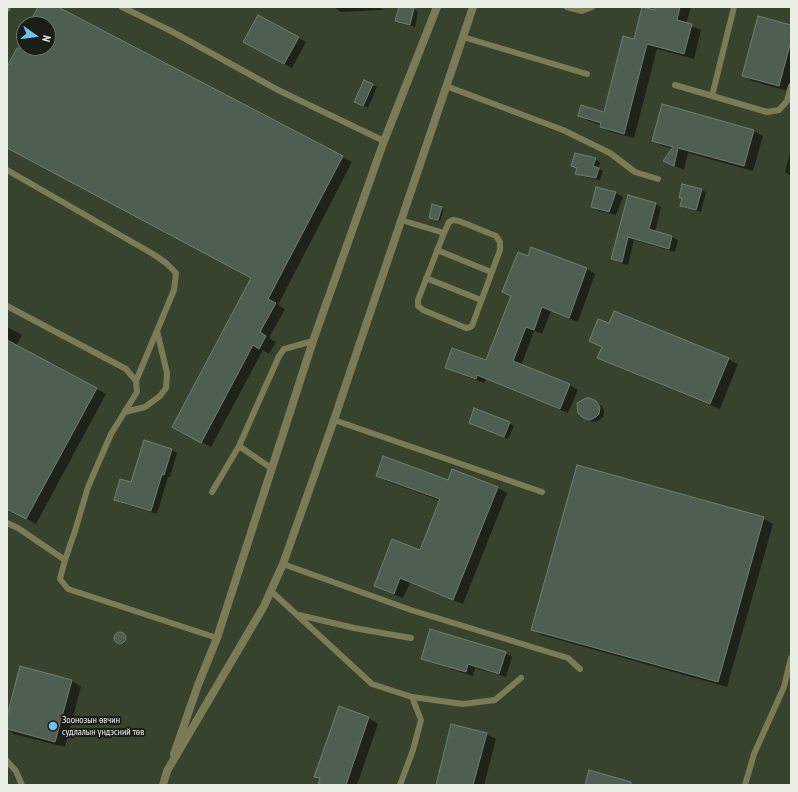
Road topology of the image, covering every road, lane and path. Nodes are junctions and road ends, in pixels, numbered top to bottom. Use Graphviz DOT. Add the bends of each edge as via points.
graph roads {
  1 [pos="122,7"];
  2 [pos="437,7"];
  3 [pos="473,7"];
  4 [pos="567,7"];
  5 [pos="592,7"];
  6 [pos="734,7"];
  7 [pos="462,37"];
  8 [pos="587,74"];
  9 [pos="675,85"];
  10 [pos="446,86"];
  11 [pos="791,86"];
  12 [pos="712,96"];
  13 [pos="384,142"];
  14 [pos="7,170"];
  15 [pos="658,179"];
  16 [pos="401,220"];
  17 [pos="444,233"];
  18 [pos="437,250"];
  19 [pos="492,272"];
  20 [pos="426,278"];
  21 [pos="481,300"];
  22 [pos="7,306"];
  23 [pos="157,331"];
  24 [pos="313,341"];
  25 [pos="136,381"];
  26 [pos="125,412"];
  27 [pos="334,420"];
  28 [pos="239,446"];
  29 [pos="271,468"];
  30 [pos="212,492"];
  31 [pos="542,492"];
  32 [pos="7,523"];
  33 [pos="65,560"];
  34 [pos="283,564"];
  35 [pos="271,591"];
  36 [pos="297,614"];
  37 [pos="216,638"];
  38 [pos="411,638"];
  39 [pos="791,658"];
  40 [pos="580,669"];
  41 [pos="521,678"];
  42 [pos="412,698"];
  43 [pos="7,761"];
  44 [pos="167,771"];
  45 [pos="22,785"];
  46 [pos="163,785"];
  47 [pos="400,785"];
  48 [pos="745,785"];
  1 -- 13 [label="lane" via="172,31 278,90"];
  2 -- 13 [label="street"];
  3 -- 7 [label="street"];
  4 -- 5 [label="lane" via="582,12"];
  6 -- 12 [label="lane"];
  7 -- 8 [label="lane"];
  7 -- 10 [label="street"];
  9 -- 12 [label="lane"];
  10 -- 15 [label="lane" via="563,130 610,153 635,172"];
  10 -- 16 [label="street"];
  11 -- 12 [label="lane" via="787,102 779,110 768,112"];
  13 -- 24 [label="street"];
  14 -- 23 [label="lane" via="153,254 176,273 174,290"];
  16 -- 17 [label="lane"];
  16 -- 27 [label="street"];
  17 -- 18 [label="lane"];
  17 -- 19 [label="lane" via="449,222 453,220 496,236 500,242 500,250"];
  18 -- 19 [label="lane"];
  18 -- 20 [label="lane"];
  19 -- 21 [label="lane"];
  20 -- 21 [label="lane"];
  20 -- 21 [label="lane" via="418,306 466,328 472,326"];
  22 -- 25 [label="lane" via="126,369"];
  23 -- 25 [label="lane"];
  23 -- 26 [label="lane" via="167,373 166,388 145,407"];
  24 -- 28 [label="lane" via="284,349 279,356"];
  24 -- 29 [label="street"];
  25 -- 26 [label="lane" via="137,392"];
  26 -- 33 [label="lane" via="111,434 88,487"];
  27 -- 31 [label="lane"];
  27 -- 34 [label="street"];
  28 -- 29 [label="lane"];
  28 -- 30 [label="lane"];
  29 -- 37 [label="street"];
  32 -- 33 [label="lane"];
  33 -- 37 [label="lane" via="60,579 68,589"];
  34 -- 35 [label="street"];
  34 -- 40 [label="lane" via="411,610 568,658"];
  35 -- 36 [label="lane"];
  35 -- 44 [label="street"];
  36 -- 38 [label="lane"];
  36 -- 42 [label="lane" via="372,684"];
  37 -- 44 [label="street"];
  39 -- 48 [label="lane" via="784,687 754,754"];
  41 -- 42 [label="lane" via="495,700 463,704"];
  42 -- 47 [label="lane" via="421,720"];
  43 -- 45 [label="lane" via="16,771"];
  44 -- 46 [label="street"];
}
